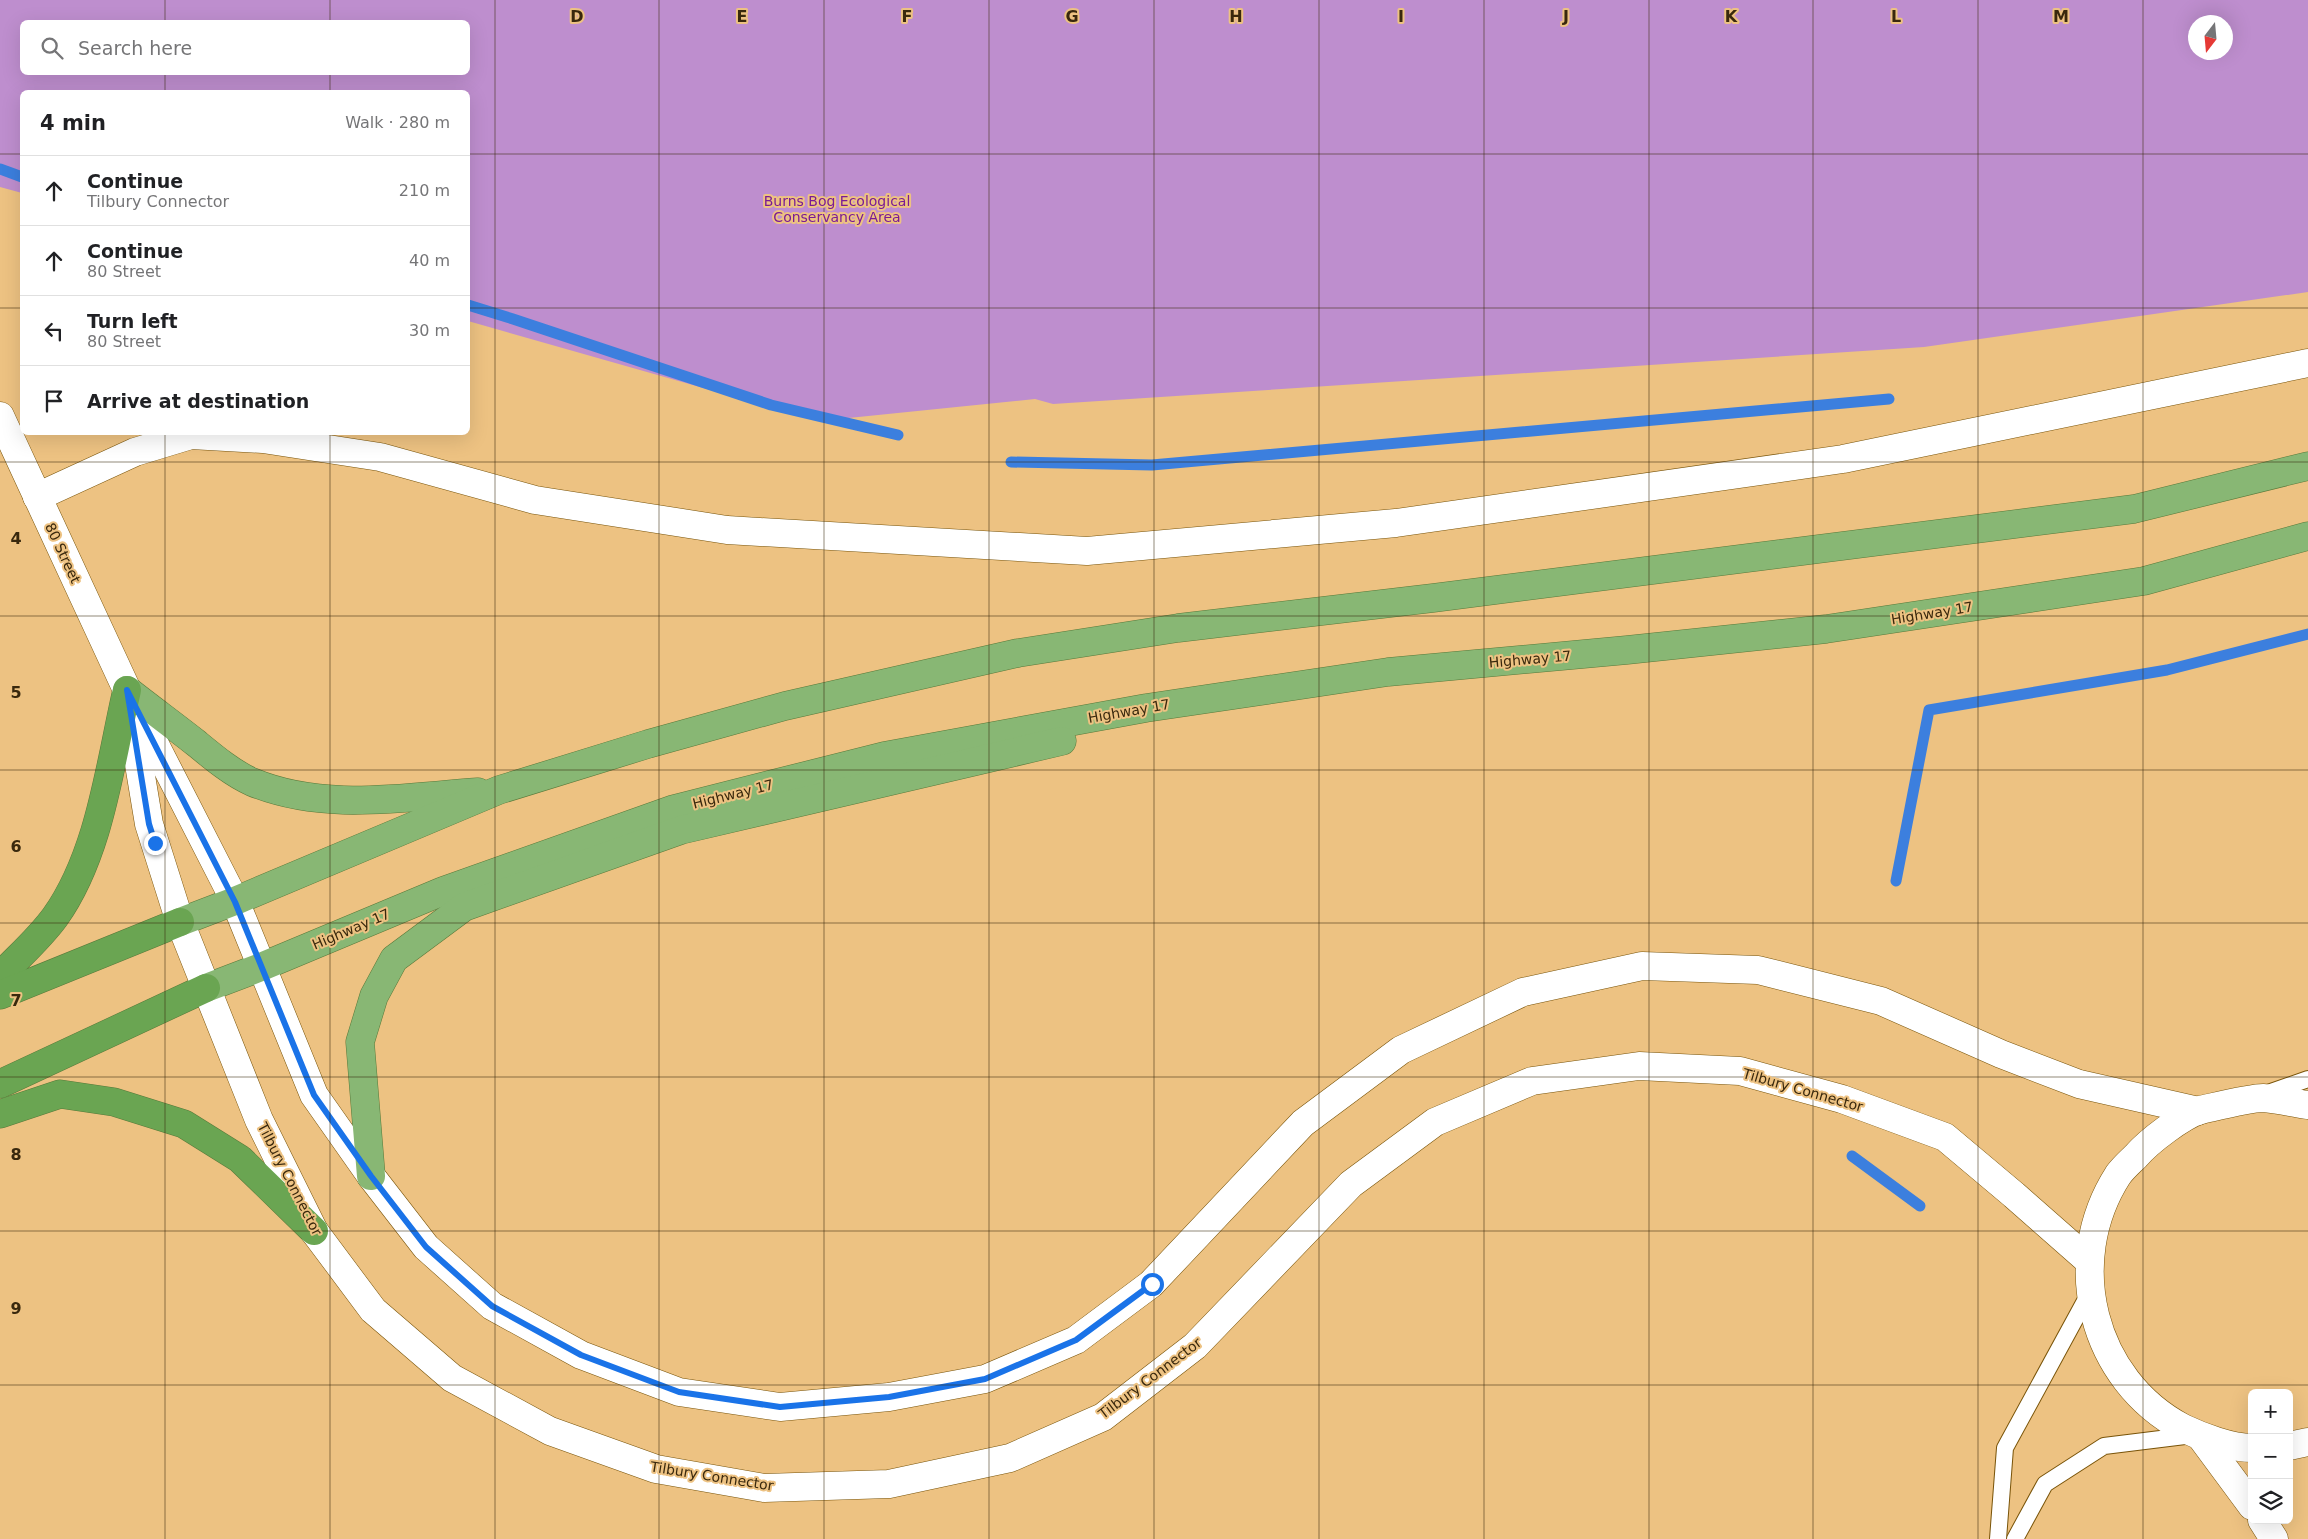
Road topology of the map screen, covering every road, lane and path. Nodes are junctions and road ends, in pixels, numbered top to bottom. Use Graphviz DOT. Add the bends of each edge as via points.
graph roads {
  1 [pos="2308,363"];
  2 [pos="0,416"];
  3 [pos="2308,466"];
  4 [pos="38,497"];
  5 [pos="2308,536"];
  6 [pos="1280,688"];
  7 [pos="127,690"];
  8 [pos="499,790"];
  9 [pos="235,902"];
  10 [pos="180,922"];
  11 [pos="261,967"];
  12 [pos="0,976"];
  13 [pos="206,988"];
  14 [pos="0,996"];
  15 [pos="2308,1079"];
  16 [pos="0,1084"];
  17 [pos="2244,1102"];
  18 [pos="2308,1105"];
  19 [pos="2198,1111"];
  20 [pos="0,1114"];
  21 [pos="371,1176"];
  22 [pos="314,1232"];
  23 [pos="2089,1262"];
  24 [pos="2091,1290"];
  25 [pos="2199,1436"];
  26 [pos="2308,1442"];
  27 [pos="2293,1445"];
  28 [pos="2248,1447"];
  29 [pos="2248,1501"];
  30 [pos="2265,1524"];
  31 [pos="1998,1539"];
  32 [pos="2015,1539"];
  33 [pos="2274,1539"];
  1 -- 4 [label="street" via="1843,460 1396,523 1087,551 727,530 535,500 380,457 263,439 191,435 135,452"];
  2 -- 4 [label="street, 80 Street"];
  3 -- 8 [label="highway" via="2134,510 1178,628 1018,653 785,706"];
  4 -- 7 [label="street, 80 Street"];
  5 -- 6 [label="highway, Highway 17" via="2144,581 1835,627 1388,672"];
  6 -- 11 [label="highway, Highway 17" via="1146,708 884,756 674,809 443,890"];
  6 -- 21 [label="highway" via="681,830 464,907 394,959 374,996 360,1042"];
  7 -- 8 [label="highway" via="221,763 251,781 291,795 331,801"];
  7 -- 9 [label="street, 80 Street"];
  7 -- 10 [label="street, 80 Street" via="149,824"];
  7 -- 12 [label="highway" via="84,867 54,918"];
  8 -- 9 [label="highway"];
  9 -- 10 [label="highway"];
  9 -- 11 [label="street"];
  10 -- 13 [label="street, Tilbury Connector"];
  10 -- 14 [label="highway"];
  11 -- 13 [label="highway, Highway 17"];
  11 -- 21 [label="street" via="314,1095"];
  13 -- 16 [label="highway, Highway 17"];
  13 -- 22 [label="street, Tilbury Connector" via="259,1120"];
  15 -- 17 [label="lane"];
  17 -- 18 [label="street" via="2261,1098"];
  17 -- 19 [label="street"];
  19 -- 21 [label="street" via="2079,1084 1881,1001 1758,970 1642,966 1523,992 1401,1050 1303,1123 1152,1284 1076,1340 985,1379 889,1397 780,1407 679,1392 581,1355 492,1306 426,1247"];
  19 -- 23 [label="street" via="2151,1140 2119,1174 2100,1209"];
  20 -- 22 [label="highway" via="60,1094 114,1102 184,1124 240,1159"];
  22 -- 23 [label="street, Tilbury Connector" via="373,1310 452,1378 550,1431 648,1466 764,1488 889,1484 1010,1458 1103,1416 1195,1346 1351,1184 1435,1122 1532,1081 1639,1066 1740,1071 1842,1099 1945,1137"];
  23 -- 24 [label="street"];
  24 -- 25 [label="street" via="2092,1309 2107,1352 2128,1385 2165,1418"];
  24 -- 31 [label="lane" via="2005,1448"];
  25 -- 28 [label="street"];
  25 -- 29 [label="street"];
  25 -- 32 [label="lane" via="2104,1446 2044,1484"];
  26 -- 27 [label="street"];
  30 -- 33 [label="street"];
}
